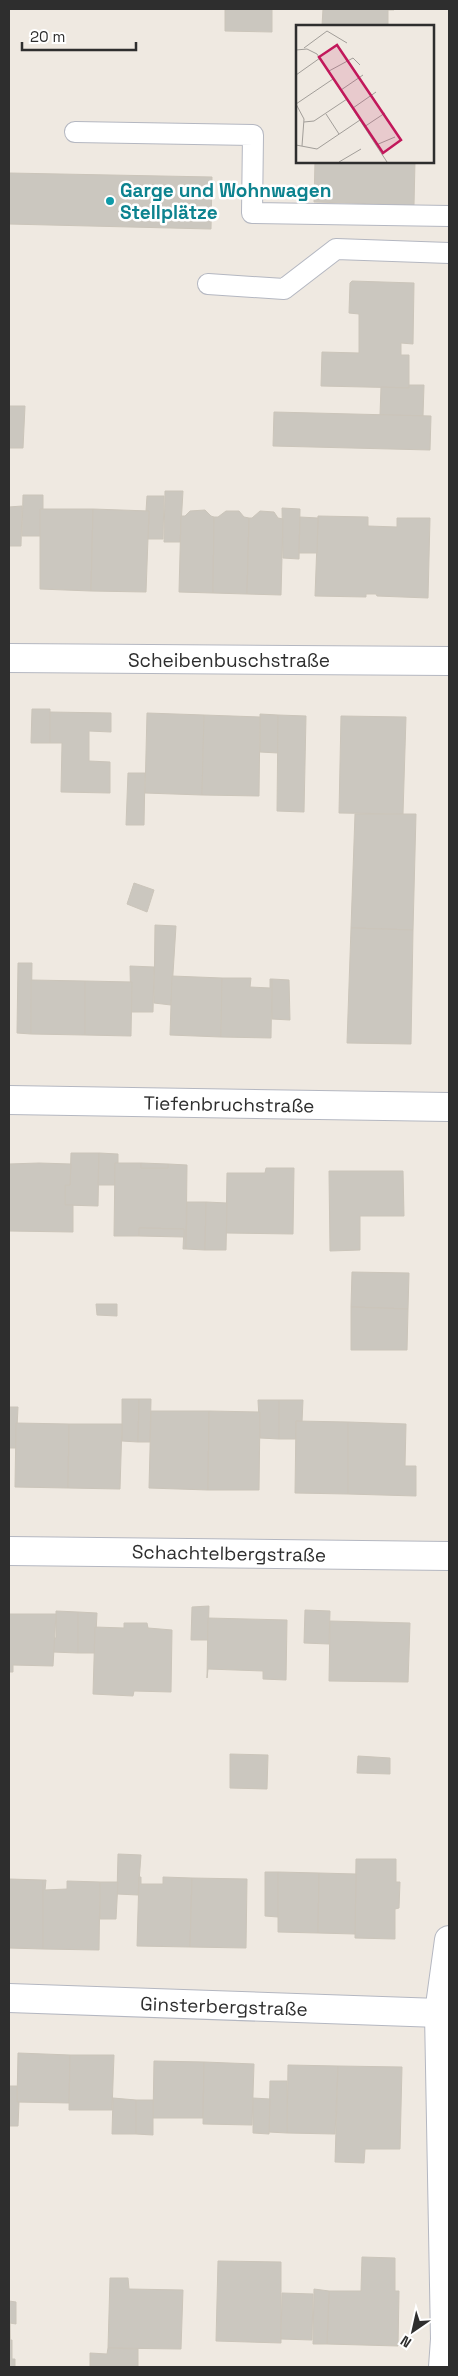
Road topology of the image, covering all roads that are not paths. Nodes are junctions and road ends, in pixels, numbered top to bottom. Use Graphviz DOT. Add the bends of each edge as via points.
graph roads {
  1 [pos="75,132"];
  2 [pos="449,216"];
  3 [pos="449,253"];
  4 [pos="208,284"];
  5 [pos="9,658"];
  6 [pos="449,661"];
  7 [pos="9,1100"];
  8 [pos="449,1107"];
  9 [pos="9,1551"];
  10 [pos="449,1556"];
  11 [pos="449,1940"];
  12 [pos="9,1998"];
  13 [pos="439,2013"];
  14 [pos="447,2339"];
  15 [pos="443,2367"];
  1 -- 2 [label="lane" via="253,135 252,212"];
  3 -- 4 [label="lane" via="336,249 284,289"];
  5 -- 6 [label="street, Scheibenbuschstraße"];
  7 -- 8 [label="street, Tiefenbruchstraße"];
  9 -- 10 [label="street, Schachtelbergstraße"];
  11 -- 13 [label="street"];
  12 -- 13 [label="street, Ginsterbergstraße"];
  13 -- 14 [label="street"];
  14 -- 15 [label="street"];
}
